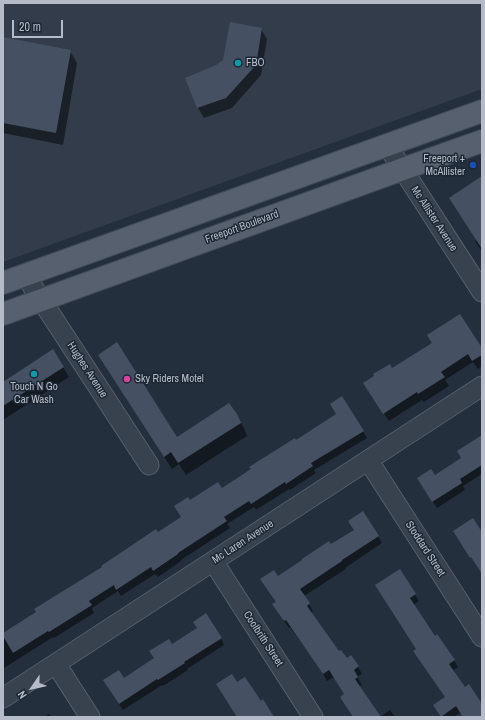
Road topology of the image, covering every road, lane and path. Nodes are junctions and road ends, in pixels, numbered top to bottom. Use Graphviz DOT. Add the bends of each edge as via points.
graph roads {
  1 [pos="482,111"];
  2 [pos="482,141"];
  3 [pos="387,145"];
  4 [pos="402,169"];
  5 [pos="25,275"];
  6 [pos="3,283"];
  7 [pos="482,292"];
  8 [pos="41,300"];
  9 [pos="3,314"];
  10 [pos="482,386"];
  11 [pos="368,460"];
  12 [pos="150,464"];
  13 [pos="213,562"];
  14 [pos="482,637"];
  15 [pos="56,664"];
  16 [pos="3,698"];
  17 [pos="90,717"];
  18 [pos="313,717"];
  1 -- 3 [label="main road"];
  2 -- 4 [label="main road, Freeport Boulevard"];
  3 -- 4 [label="street, Mc Allister Avenue"];
  3 -- 5 [label="main road"];
  4 -- 7 [label="street, Mc Allister Avenue"];
  4 -- 8 [label="main road, Freeport Boulevard"];
  5 -- 6 [label="main road"];
  5 -- 8 [label="street, Hughes Avenue"];
  8 -- 9 [label="main road, Freeport Boulevard"];
  8 -- 12 [label="street, Hughes Avenue"];
  10 -- 11 [label="street, Mc Laren Avenue"];
  11 -- 13 [label="street, Mc Laren Avenue"];
  11 -- 14 [label="street, Stoddard Street"];
  13 -- 15 [label="street, Mc Laren Avenue"];
  13 -- 18 [label="street, Coolbrith Street"];
  15 -- 16 [label="street, Mc Laren Avenue"];
  15 -- 17 [label="street"];
}
